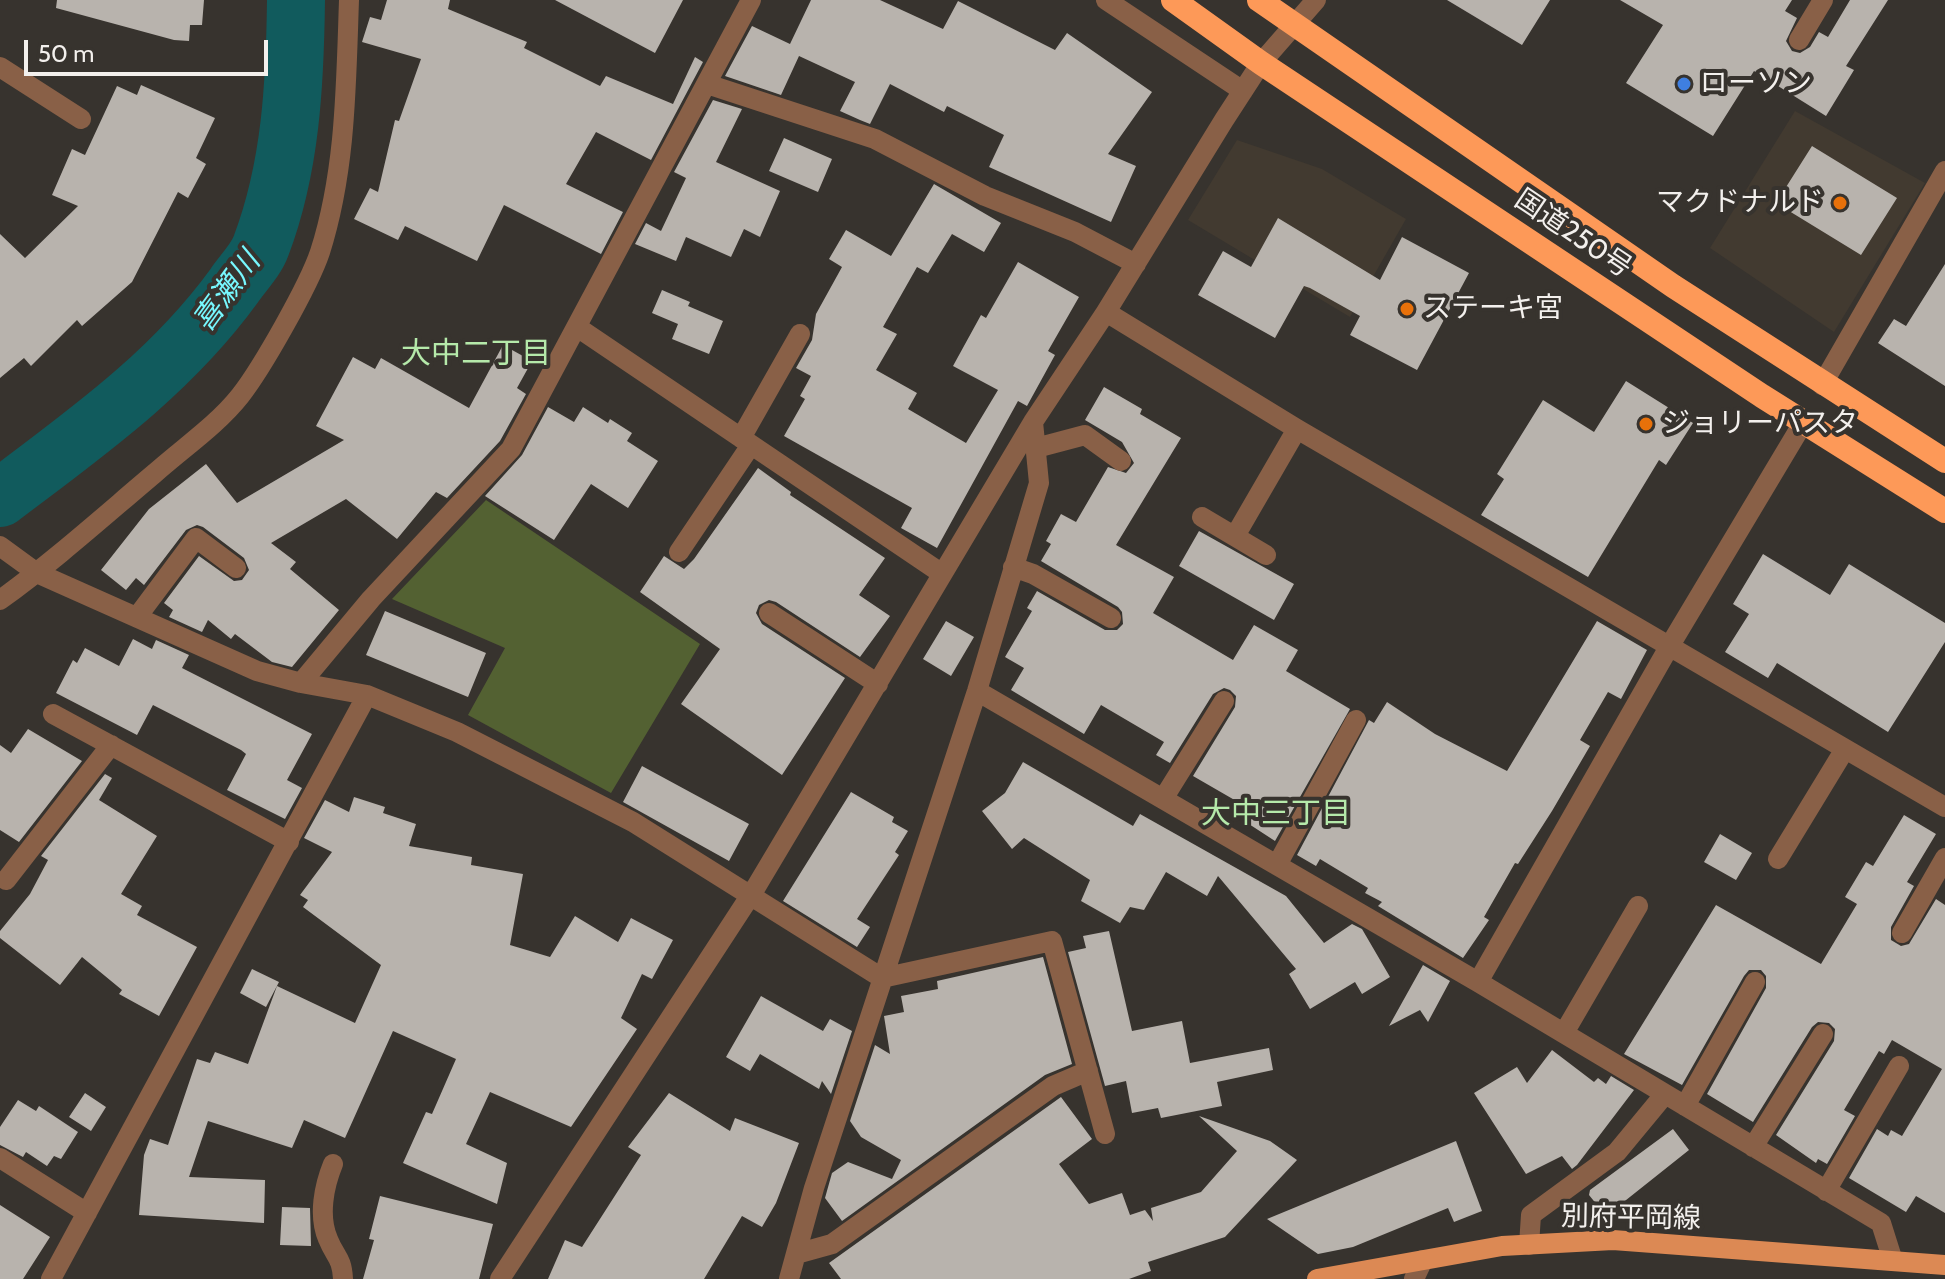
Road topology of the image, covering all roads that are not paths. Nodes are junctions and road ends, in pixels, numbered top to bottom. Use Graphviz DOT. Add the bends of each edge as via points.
graph roads {
  1 [pos="349,0"];
  2 [pos="751,0"];
  3 [pos="1106,0"];
  4 [pos="1173,0"];
  5 [pos="1259,0"];
  6 [pos="1316,0"];
  7 [pos="1823,0"];
  8 [pos="1295,24"];
  9 [pos="1799,40"];
  10 [pos="1261,63"];
  11 [pos="0,67"];
  12 [pos="707,84"];
  13 [pos="1243,91"];
  14 [pos="81,119"];
  15 [pos="1945,171"];
  16 [pos="1136,264"];
  17 [pos="1106,312"];
  18 [pos="577,327"];
  19 [pos="800,334"];
  20 [pos="1822,385"];
  21 [pos="1033,422"];
  22 [pos="1803,423"];
  23 [pos="1297,429"];
  24 [pos="746,442"];
  25 [pos="1036,448"];
  26 [pos="1121,461"];
  27 [pos="1945,461"];
  28 [pos="1945,511"];
  29 [pos="1202,517"];
  30 [pos="1235,536"];
  31 [pos="0,546"];
  32 [pos="679,552"];
  33 [pos="1266,555"];
  34 [pos="1013,567"];
  35 [pos="236,568"];
  36 [pos="37,573"];
  37 [pos="941,573"];
  38 [pos="0,600"];
  39 [pos="769,613"];
  40 [pos="137,617"];
  41 [pos="1111,618"];
  42 [pos="1669,647"];
  43 [pos="301,683"];
  44 [pos="878,684"];
  45 [pos="977,691"];
  46 [pos="367,695"];
  47 [pos="1224,701"];
  48 [pos="53,714"];
  49 [pos="1356,720"];
  50 [pos="111,745"];
  51 [pos="1845,749"];
  52 [pos="1163,799"];
  53 [pos="1945,807"];
  54 [pos="289,842"];
  55 [pos="1945,858"];
  56 [pos="1778,859"];
  57 [pos="1277,865"];
  58 [pos="6,880"];
  59 [pos="750,895"];
  60 [pos="1638,906"];
  61 [pos="1902,933"];
  62 [pos="882,978"];
  63 [pos="1478,982"];
  64 [pos="1755,982"];
  65 [pos="1564,1033"];
  66 [pos="1823,1034"];
  67 [pos="1899,1066"];
  68 [pos="1088,1071"];
  69 [pos="1665,1094"];
  70 [pos="1685,1106"];
  71 [pos="1105,1134"];
  72 [pos="1753,1147"];
  73 [pos="0,1158"];
  74 [pos="333,1164"];
  75 [pos="1826,1191"];
  76 [pos="87,1213"];
  77 [pos="1529,1245"];
  78 [pos="796,1254"];
  79 [pos="1893,1261"];
  80 [pos="1945,1265"];
  81 [pos="1418,1270"];
  82 [pos="51,1279"];
  83 [pos="343,1279"];
  84 [pos="500,1279"];
  85 [pos="789,1279"];
  86 [pos="1317,1279"];
  1 -- 36 [label="street" via="344,141 330,209 319,255 281,329 241,395"];
  2 -- 12 [label="street"];
  3 -- 13 [label="street"];
  4 -- 10 [label="highway, 国道250号"];
  5 -- 8 [label="highway, 国道250号"];
  6 -- 8 [label="street"];
  7 -- 9 [label="street"];
  8 -- 10 [label="street"];
  8 -- 20 [label="highway, 国道250号"];
  10 -- 13 [label="street"];
  10 -- 22 [label="highway, 国道250号"];
  11 -- 14 [label="street"];
  12 -- 16 [label="street" via="875,139"];
  12 -- 18 [label="street"];
  13 -- 16 [label="street"];
  15 -- 20 [label="street"];
  16 -- 17 [label="street"];
  17 -- 21 [label="street"];
  17 -- 23 [label="street"];
  18 -- 24 [label="street"];
  18 -- 43 [label="street" via="511,449 371,599"];
  19 -- 24 [label="street"];
  20 -- 27 [label="highway, 国道250号"];
  21 -- 25 [label="street"];
  21 -- 37 [label="street"];
  22 -- 28 [label="highway, 国道250号"];
  22 -- 42 [label="street"];
  23 -- 30 [label="street"];
  23 -- 42 [label="street"];
  24 -- 32 [label="street"];
  24 -- 37 [label="street"];
  25 -- 26 [label="street" via="1085,435"];
  25 -- 34 [label="street" via="1039,483"];
  29 -- 30 [label="street"];
  30 -- 33 [label="street"];
  31 -- 36 [label="street"];
  34 -- 41 [label="street"];
  34 -- 45 [label="street"];
  35 -- 40 [label="street" via="196,538"];
  36 -- 38 [label="street"];
  36 -- 40 [label="street"];
  37 -- 44 [label="street"];
  39 -- 44 [label="street"];
  40 -- 43 [label="street" via="257,671"];
  42 -- 51 [label="street"];
  42 -- 63 [label="street"];
  43 -- 46 [label="street"];
  44 -- 59 [label="street"];
  45 -- 52 [label="street"];
  45 -- 62 [label="street"];
  46 -- 54 [label="street"];
  46 -- 59 [label="street" via="457,732 633,822"];
  47 -- 52 [label="street"];
  48 -- 50 [label="street"];
  49 -- 57 [label="street"];
  50 -- 54 [label="street"];
  50 -- 58 [label="street"];
  51 -- 53 [label="street"];
  51 -- 56 [label="street"];
  52 -- 57 [label="street"];
  54 -- 76 [label="street"];
  55 -- 61 [label="street"];
  57 -- 63 [label="street"];
  59 -- 62 [label="street"];
  59 -- 84 [label="street"];
  60 -- 65 [label="street"];
  62 -- 68 [label="street" via="1052,941"];
  62 -- 78 [label="street"];
  63 -- 65 [label="street"];
  64 -- 70 [label="street"];
  65 -- 69 [label="street"];
  66 -- 72 [label="street"];
  67 -- 75 [label="street"];
  68 -- 71 [label="street"];
  68 -- 78 [label="street" via="1053,1086 832,1244"];
  69 -- 70 [label="street"];
  69 -- 77 [label="street" via="1617,1152 1531,1215"];
  70 -- 72 [label="street"];
  72 -- 75 [label="street"];
  73 -- 76 [label="street"];
  74 -- 83 [label="street" via="322,1221 342,1261"];
  75 -- 79 [label="street" via="1881,1223"];
  76 -- 82 [label="street"];
  77 -- 79 [label="main road, 別府平岡線" via="1613,1240"];
  77 -- 81 [label="main road, 別府平岡線"];
  78 -- 85 [label="street"];
  79 -- 80 [label="main road, 別府平岡線"];
  81 -- 86 [label="main road, 別府平岡線"];
}
